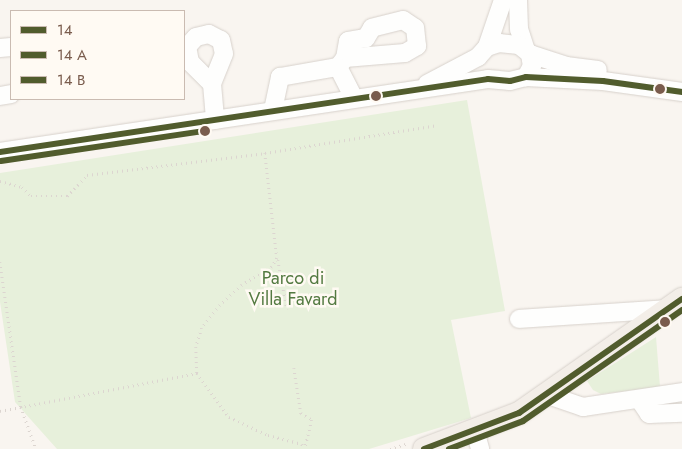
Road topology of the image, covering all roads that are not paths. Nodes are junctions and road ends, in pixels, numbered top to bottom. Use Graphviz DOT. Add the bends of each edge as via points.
graph roads {
  1 [pos="503,0"];
  2 [pos="518,0"];
  3 [pos="528,51"];
  4 [pos="482,52"];
  5 [pos="526,77"];
  6 [pos="488,79"];
  7 [pos="682,80"];
  8 [pos="212,84"];
  9 [pos="414,90"];
  10 [pos="682,92"];
  11 [pos="354,98"];
  12 [pos="273,110"];
  13 [pos="215,120"];
  14 [pos="0,152"];
  15 [pos="675,304"];
  16 [pos="519,319"];
  17 [pos="682,392"];
  18 [pos="548,395"];
  19 [pos="639,399"];
  20 [pos="682,413"];
  21 [pos="477,440"];
  22 [pos="424,449"];
  1 -- 4 [label="street"];
  2 -- 3 [label="street" via="520,29"];
  3 -- 4 [label="street" via="506,43"];
  3 -- 5 [label="street" via="532,66"];
  3 -- 7 [label="street" via="566,66"];
  4 -- 6 [label="street" via="479,72"];
  4 -- 9 [label="street"];
  5 -- 6 [label="street" via="510,81"];
  5 -- 10 [label="street" via="611,82"];
  6 -- 9 [label="street"];
  8 -- 13 [label="street"];
  9 -- 11 [label="street"];
  11 -- 12 [label="street"];
  11 -- 12 [label="street" via="342,62 280,77"];
  12 -- 13 [label="street"];
  13 -- 14 [label="street"];
  15 -- 16 [label="street"];
  15 -- 18 [label="main road"];
  17 -- 19 [label="street"];
  18 -- 19 [label="street" via="583,407"];
  18 -- 21 [label="main road"];
  19 -- 20 [label="street" via="650,414"];
  21 -- 22 [label="main road"];
}
